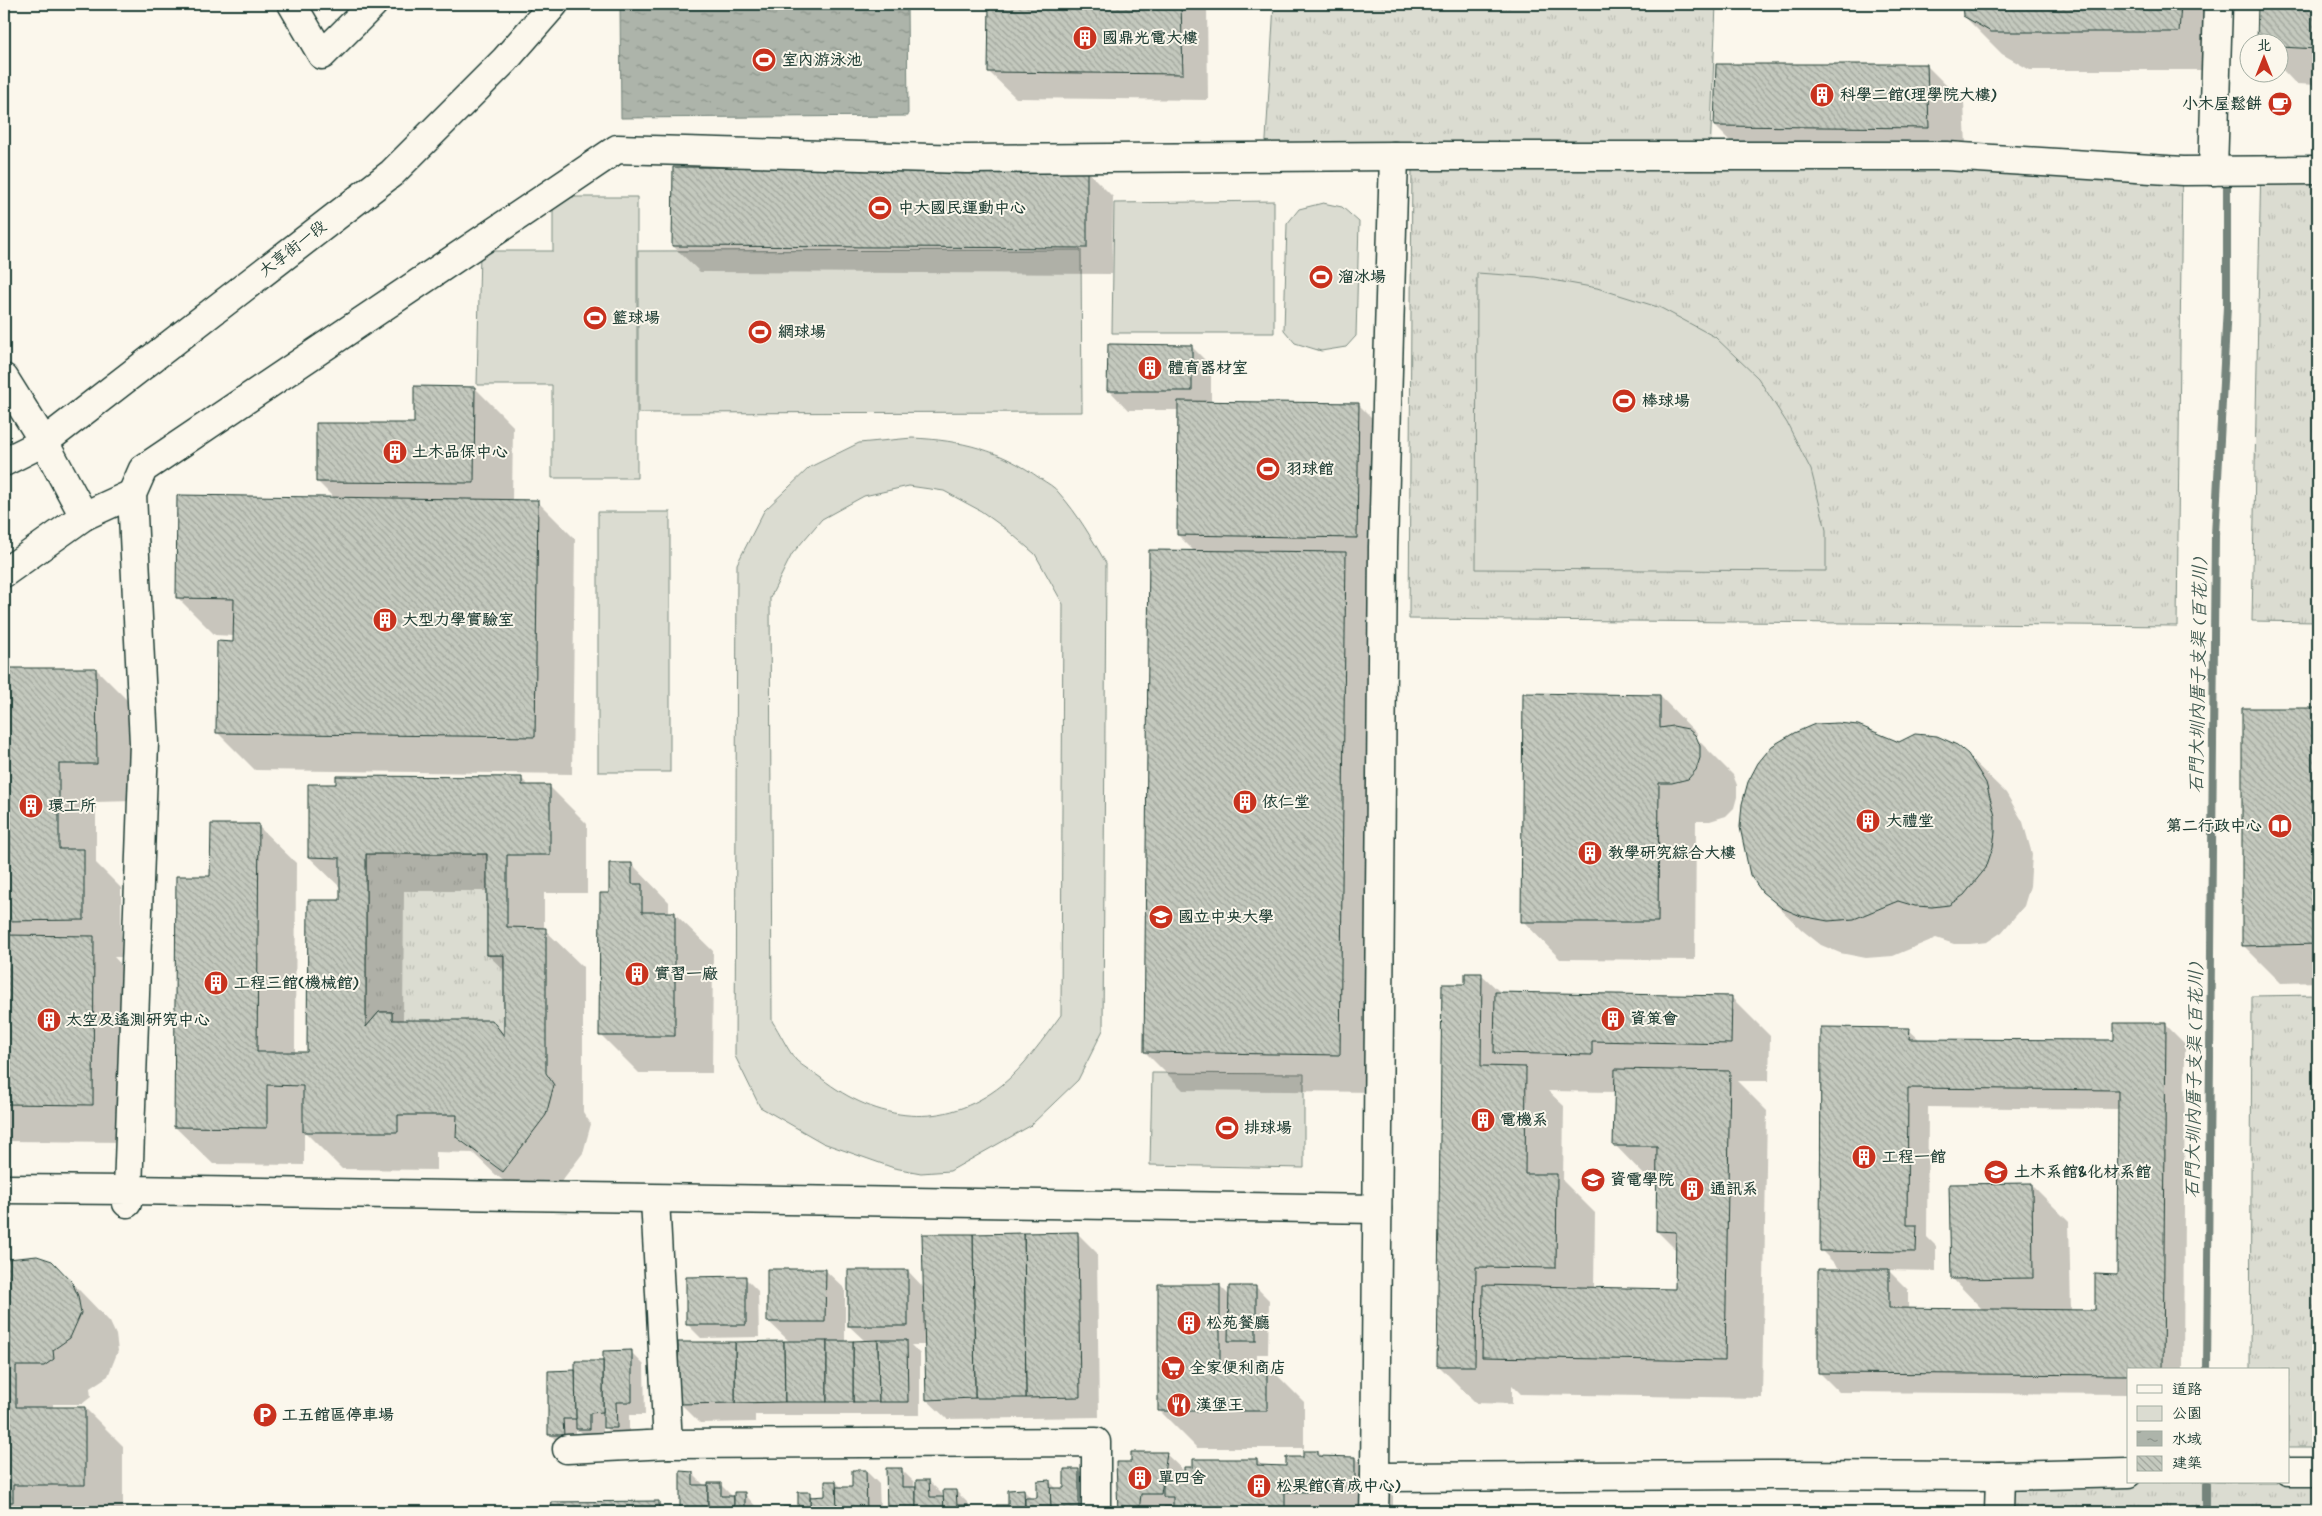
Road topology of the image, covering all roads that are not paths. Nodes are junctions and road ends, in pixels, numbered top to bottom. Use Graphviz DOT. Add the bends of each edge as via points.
graph roads {
  1 [pos="292,4"];
  2 [pos="373,4"];
  3 [pos="554,4"];
  4 [pos="2218,4"];
  5 [pos="1394,156"];
  6 [pos="2318,170"];
  7 [pos="2213,171"];
  8 [pos="4,378"];
  9 [pos="44,442"];
  10 [pos="4,462"];
  11 [pos="132,494"];
  12 [pos="84,516"];
  13 [pos="4,573"];
  14 [pos="4,1189"];
  15 [pos="128,1197"];
  16 [pos="655,1199"];
  17 [pos="1377,1210"];
  18 [pos="668,1444"];
  19 [pos="567,1449"];
  20 [pos="2290,1471"];
  21 [pos="2318,1471"];
  22 [pos="2127,1473"];
  23 [pos="2000,1476"];
  24 [pos="1375,1477"];
  25 [pos="1096,1512"];
  26 [pos="1374,1512"];
  27 [pos="1999,1512"];
  1 -- 2 [label="street" via="322,56"];
  3 -- 9 [label="street, 大享街一段" via="505,60 392,173"];
  4 -- 7 [label="street"];
  5 -- 7 [label="street" via="1947,156"];
  5 -- 11 [label="street" via="966,159 617,150 144,470"];
  5 -- 17 [label="street" via="1383,548"];
  6 -- 7 [label="street"];
  8 -- 9 [label="street"];
  9 -- 10 [label="street, 大享街一段"];
  9 -- 12 [label="street"];
  11 -- 12 [label="street"];
  11 -- 15 [label="street" via="144,743"];
  12 -- 13 [label="street"];
  14 -- 15 [label="street"];
  15 -- 16 [label="street"];
  16 -- 17 [label="street"];
  16 -- 18 [label="street"];
  17 -- 24 [label="street"];
  18 -- 19 [label="street"];
  18 -- 25 [label="street" via="1096,1442"];
  20 -- 21 [label="street"];
  22 -- 23 [label="street"];
  23 -- 24 [label="street"];
  23 -- 27 [label="street"];
  24 -- 26 [label="street"];
}
